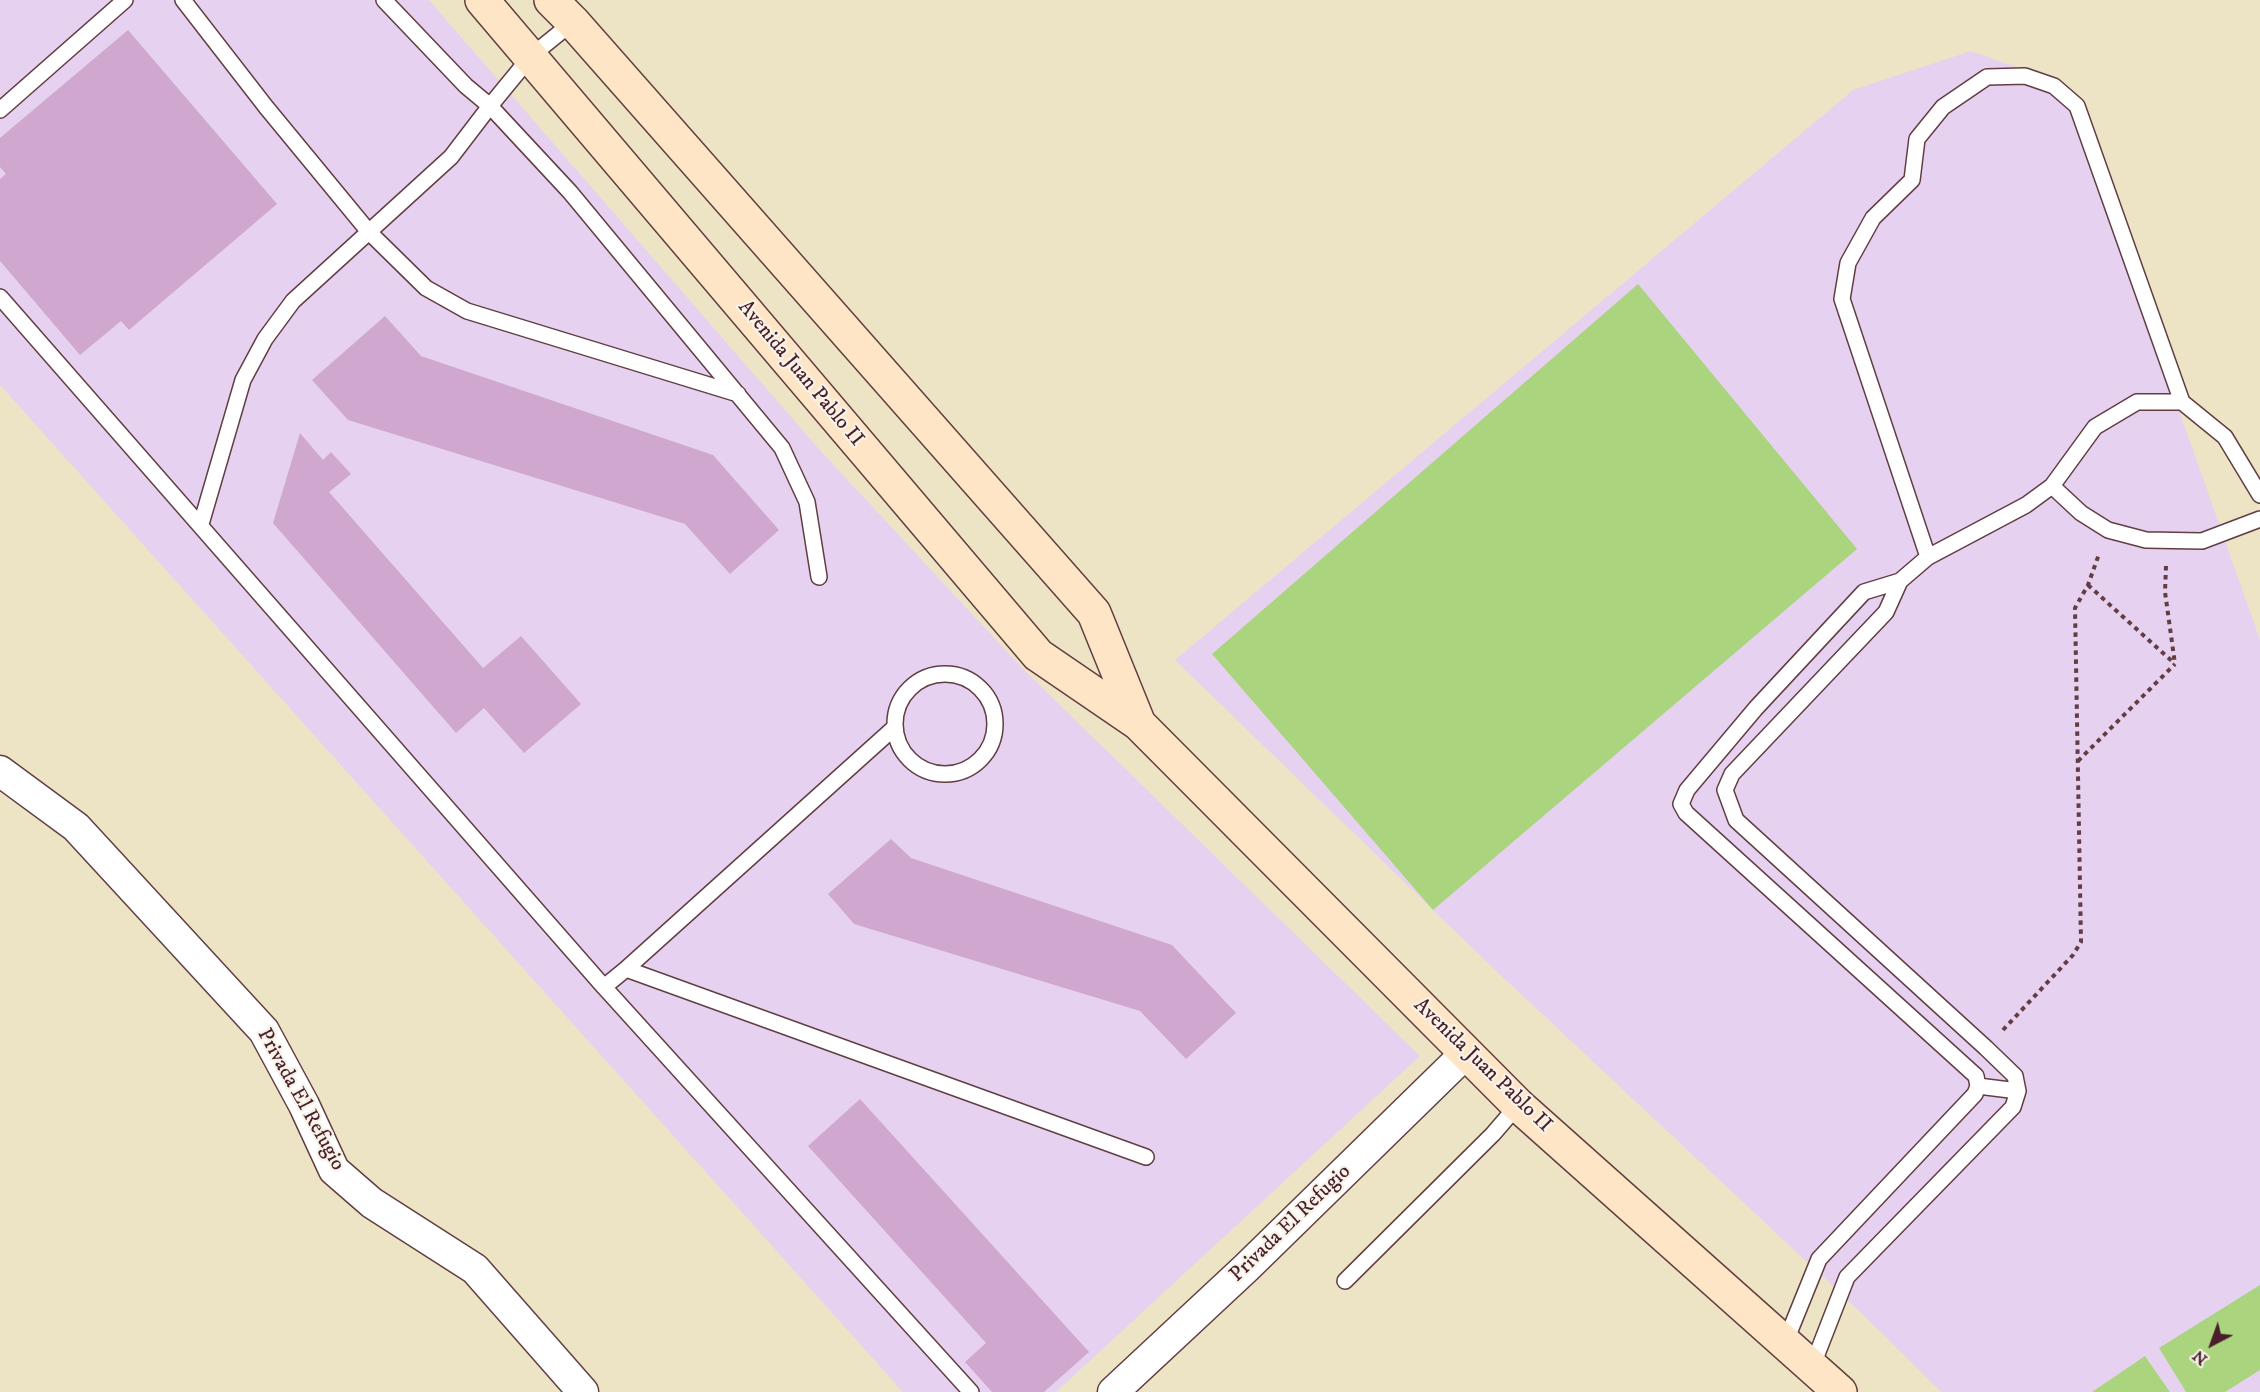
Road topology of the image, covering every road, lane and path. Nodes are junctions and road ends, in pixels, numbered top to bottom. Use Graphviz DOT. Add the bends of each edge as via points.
graph roads {
  1 [pos="125,0"];
  2 [pos="183,0"];
  3 [pos="384,0"];
  4 [pos="482,0"];
  5 [pos="562,11"];
  6 [pos="531,56"];
  7 [pos="490,105"];
  8 [pos="0,110"];
  9 [pos="369,232"];
  10 [pos="0,297"];
  11 [pos="738,394"];
  12 [pos="2182,402"];
  13 [pos="2052,486"];
  14 [pos="2260,495"];
  15 [pos="2260,519"];
  16 [pos="201,524"];
  17 [pos="2108,530"];
  18 [pos="2167,540"];
  19 [pos="1928,557"];
  20 [pos="819,577"];
  21 [pos="1900,581"];
  22 [pos="2088,585"];
  23 [pos="2175,664"];
  24 [pos="1139,724"];
  25 [pos="895,726"];
  26 [pos="2078,762"];
  27 [pos="0,771"];
  28 [pos="626,969"];
  29 [pos="604,987"];
  30 [pos="1986,1048"];
  31 [pos="1466,1053"];
  32 [pos="1978,1086"];
  33 [pos="2018,1091"];
  34 [pos="1518,1105"];
  35 [pos="1146,1158"];
  36 [pos="1345,1281"];
  37 [pos="1785,1343"];
  38 [pos="1812,1367"];
  39 [pos="583,1392"];
  40 [pos="971,1392"];
  41 [pos="1113,1392"];
  42 [pos="1840,1392"];
  1 -- 8 [label="lane"];
  2 -- 9 [label="lane"];
  3 -- 7 [label="lane" via="466,86"];
  4 -- 6 [label="main road, Avenida Juan Pablo II"];
  5 -- 6 [label="lane"];
  5 -- 24 [label="main road, Avenida Juan Pablo II" via="1094,613"];
  6 -- 7 [label="lane"];
  6 -- 24 [label="main road, Avenida Juan Pablo II" via="1038,655"];
  7 -- 9 [label="lane" via="450,157"];
  7 -- 11 [label="lane" via="570,192"];
  9 -- 11 [label="lane" via="426,288 467,311"];
  9 -- 16 [label="lane" via="293,301 265,339 243,380"];
  10 -- 16 [label="lane"];
  11 -- 20 [label="lane" via="782,448 807,502"];
  12 -- 13 [label="lane" via="2137,402 2095,427"];
  12 -- 14 [label="lane" via="2225,437"];
  12 -- 19 [label="lane" via="2077,106 2054,86 2025,76 1987,77 1942,107 1917,139 1912,180 1873,218 1848,263 1842,299"];
  13 -- 17 [label="lane" via="2081,513"];
  13 -- 19 [label="lane" via="2026,505"];
  15 -- 18 [label="lane" via="2202,541"];
  16 -- 29 [label="lane"];
  17 -- 18 [label="lane" via="2146,540"];
  17 -- 22 [label="path"];
  18 -- 23 [label="path" via="2165,592"];
  19 -- 21 [label="lane"];
  21 -- 30 [label="lane" via="1886,612 1732,774 1725,790 1736,820"];
  21 -- 32 [label="lane" via="1864,592 1756,708 1687,790 1681,804 1686,813 1976,1076"];
  22 -- 23 [label="path"];
  22 -- 26 [label="path" via="2075,608"];
  23 -- 26 [label="path"];
  24 -- 31 [label="main road, Avenida Juan Pablo II"];
  25 -- 25 [label="lane" via="907,756 920,767 952,774 981,759 995,729 987,697 962,677 946,674 930,676 904,695 896,710"];
  25 -- 28 [label="lane"];
  26 -- 30 [label="path" via="2081,942"];
  27 -- 39 [label="street, Privada El Refugio" via="76,827 264,1031 334,1170 372,1203 475,1269"];
  28 -- 29 [label="lane"];
  28 -- 35 [label="lane"];
  29 -- 40 [label="lane"];
  30 -- 33 [label="lane" via="2015,1076"];
  31 -- 34 [label="main road, Avenida Juan Pablo II"];
  31 -- 41 [label="street, Privada El Refugio"];
  32 -- 33 [label="lane"];
  32 -- 37 [label="lane" via="1975,1094 1819,1259"];
  33 -- 38 [label="lane" via="2013,1107 1847,1277"];
  34 -- 36 [label="lane"];
  34 -- 37 [label="main road, Avenida Juan Pablo II"];
  37 -- 38 [label="main road, Avenida Juan Pablo II"];
  38 -- 42 [label="main road, Avenida Juan Pablo II"];
}
